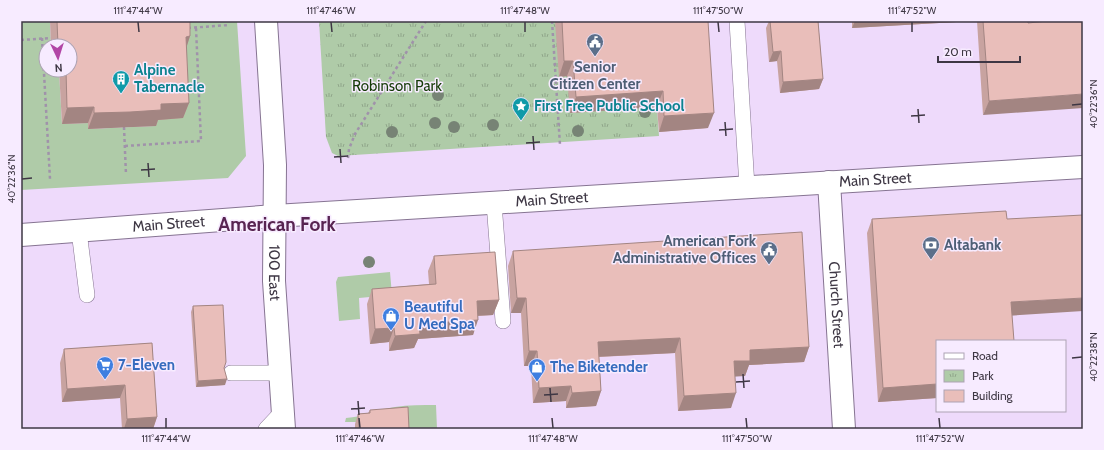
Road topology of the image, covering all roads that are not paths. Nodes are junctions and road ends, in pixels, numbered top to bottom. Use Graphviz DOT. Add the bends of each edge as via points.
graph roads {
  1 [pos="266,21"];
  2 [pos="736,21"];
  3 [pos="1083,167"];
  4 [pos="828,182"];
  5 [pos="747,187"];
  6 [pos="494,203"];
  7 [pos="275,216"];
  8 [pos="79,231"];
  9 [pos="21,235"];
  10 [pos="87,295"];
  11 [pos="503,321"];
  12 [pos="231,373"];
  13 [pos="279,373"];
  14 [pos="283,420"];
  15 [pos="266,429"];
  16 [pos="844,429"];
  1 -- 7 [label="main road, 100 East" via="275,165"];
  2 -- 5 [label="lane"];
  3 -- 4 [label="main road, Main Street"];
  4 -- 5 [label="main road, Main Street"];
  4 -- 16 [label="main road, Church Street"];
  5 -- 6 [label="main road, Main Street"];
  6 -- 7 [label="main road, Main Street"];
  6 -- 11 [label="lane"];
  7 -- 8 [label="main road, Main Street"];
  7 -- 13 [label="main road, 100 East" via="274,281"];
  8 -- 9 [label="main road, Main Street"];
  8 -- 10 [label="lane"];
  12 -- 13 [label="lane"];
  13 -- 14 [label="main road, 100 East"];
  14 -- 15 [label="lane"];
}
